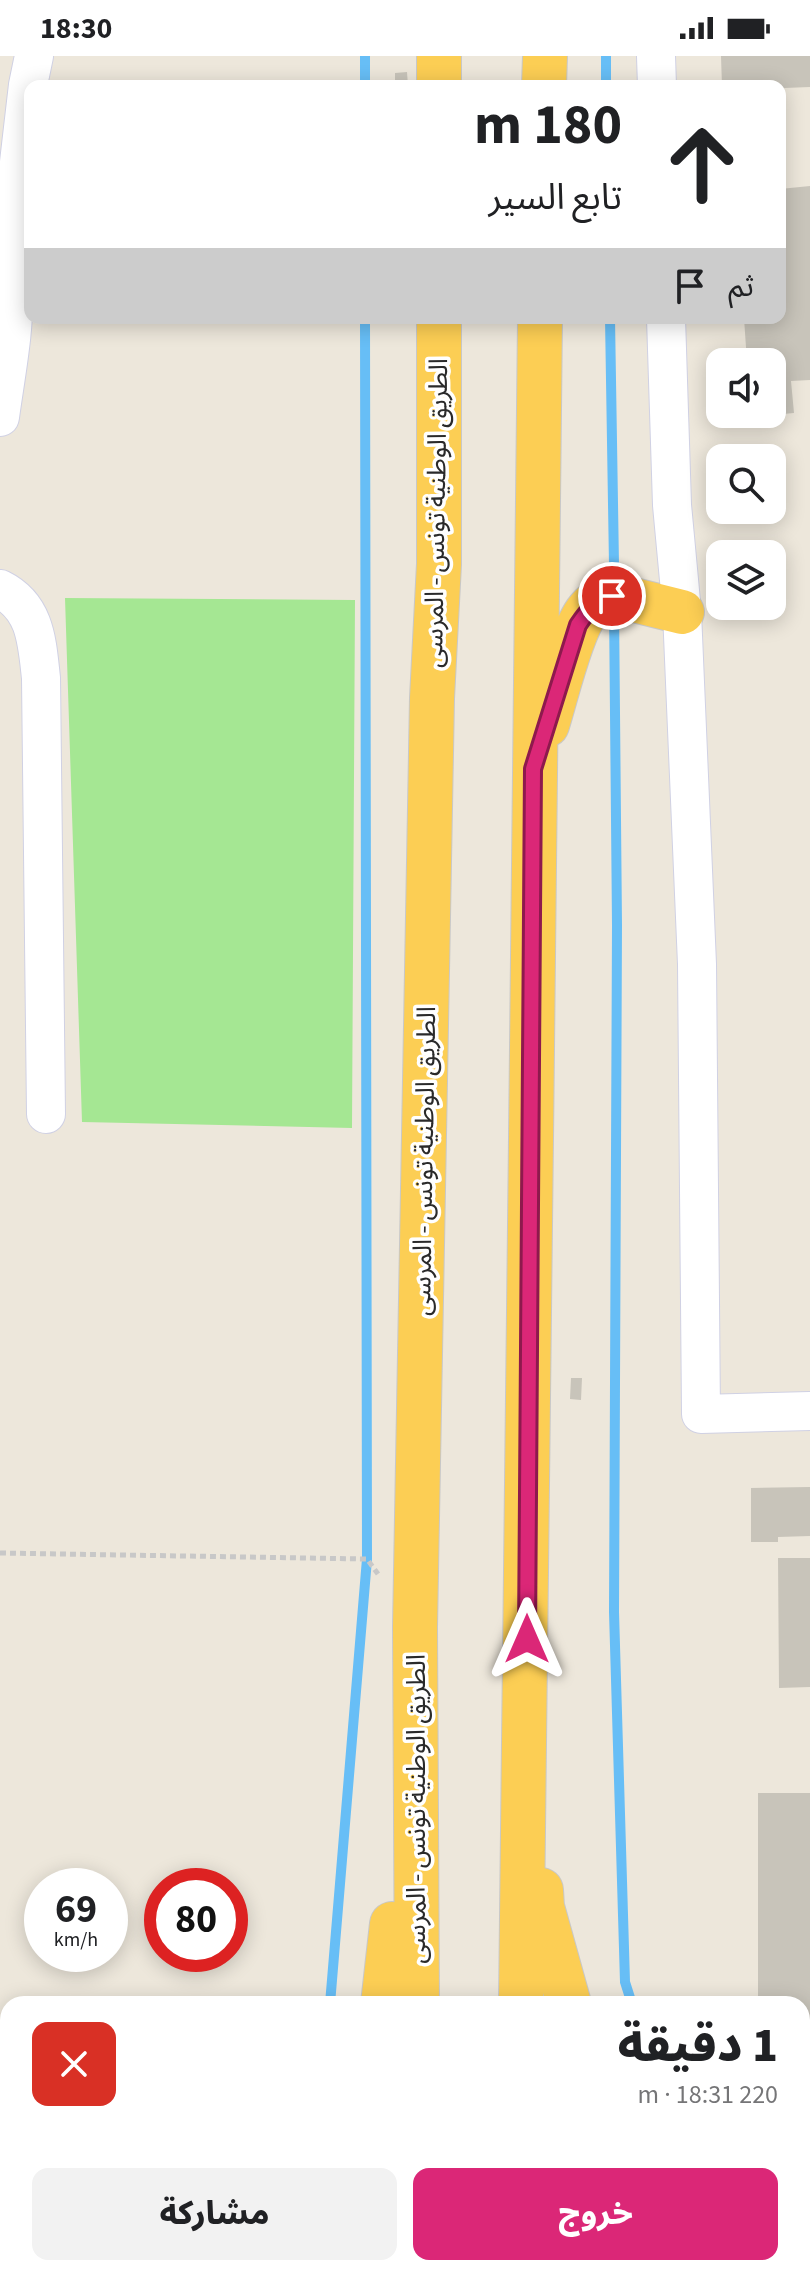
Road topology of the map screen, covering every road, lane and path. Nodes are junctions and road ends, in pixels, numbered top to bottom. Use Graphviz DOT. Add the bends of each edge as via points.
graph roads {
  1 [pos="34,56"];
  2 [pos="439,56"];
  3 [pos="545,56"];
  4 [pos="656,56"];
  5 [pos="29,80"];
  6 [pos="439,80"];
  7 [pos="544,80"];
  8 [pos="657,80"];
  9 [pos="24,115"];
  10 [pos="3,271"];
  11 [pos="439,324"];
  12 [pos="540,324"];
  13 [pos="666,324"];
  14 [pos="0,417"];
  15 [pos="0,589"];
  16 [pos="682,612"];
  17 [pos="533,769"];
  18 [pos="46,1114"];
  19 [pos="810,1411"];
  20 [pos="0,1553"];
  21 [pos="383,1581"];
  22 [pos="527,1639"];
  23 [pos="414,1707"];
  24 [pos="384,1996"];
  25 [pos="417,1996"];
  26 [pos="521,1996"];
  27 [pos="567,1996"];
  1 -- 5 [label="street"];
  2 -- 6 [label="highway"];
  3 -- 7 [label="highway"];
  4 -- 8 [label="street"];
  9 -- 10 [label="street"];
  10 -- 14 [label="street" via="12,290 12,313"];
  11 -- 23 [label="highway, الطريق الوطنية تونس - المرسى" via="439,564 432,698"];
  12 -- 17 [label="highway"];
  13 -- 16 [label="street" via="672,505"];
  15 -- 18 [label="street" via="29,613 41,678"];
  16 -- 17 [label="highway" via="612,596 588,609 578,625"];
  16 -- 19 [label="street" via="697,964 701,1414"];
  17 -- 22 [label="highway"];
  20 -- 21 [label="path" via="367,1559"];
  22 -- 26 [label="highway"];
  22 -- 27 [label="highway" via="542,1907"];
  23 -- 24 [label="highway"];
  23 -- 25 [label="highway, الطريق الوطنية تونس - المرسى"];
}
